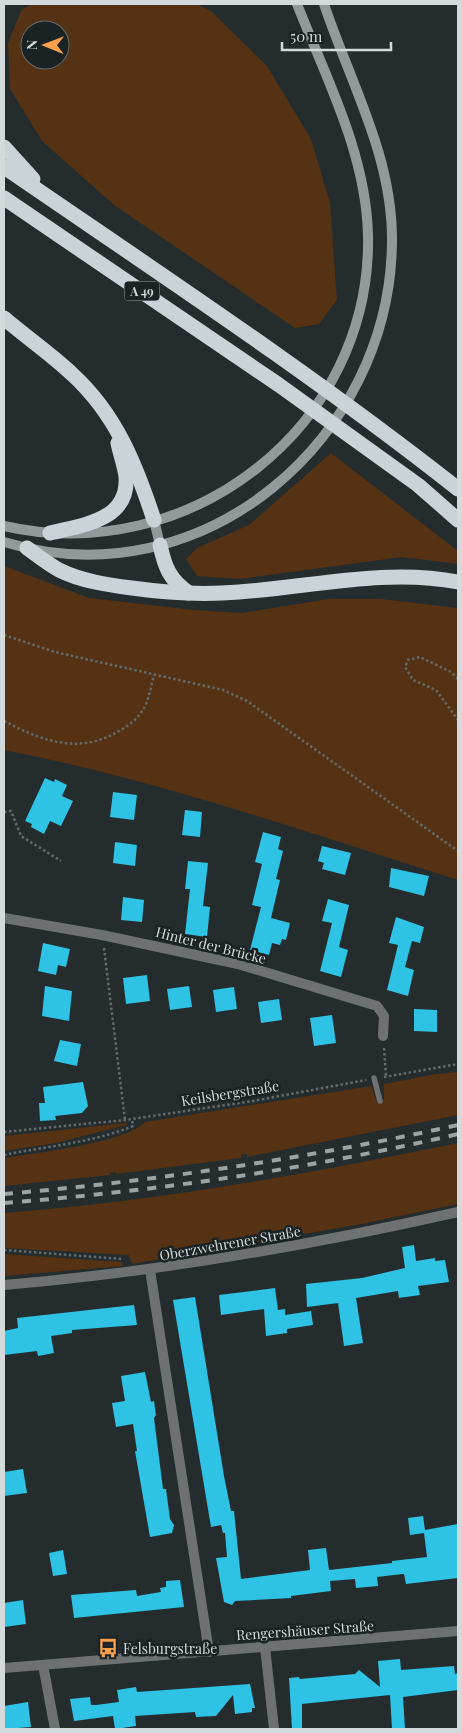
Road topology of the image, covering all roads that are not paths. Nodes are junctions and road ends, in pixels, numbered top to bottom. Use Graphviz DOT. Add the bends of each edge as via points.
graph roads {
  1 [pos="298,4"];
  2 [pos="324,4"];
  3 [pos="4,147"];
  4 [pos="4,167"];
  5 [pos="4,198"];
  6 [pos="50,199"];
  7 [pos="4,318"];
  8 [pos="112,422"];
  9 [pos="458,489"];
  10 [pos="154,520"];
  11 [pos="458,520"];
  12 [pos="4,526"];
  13 [pos="50,533"];
  14 [pos="4,542"];
  15 [pos="160,545"];
  16 [pos="27,548"];
  17 [pos="458,582"];
  18 [pos="189,593"];
  19 [pos="4,918"];
  20 [pos="383,1036"];
  21 [pos="374,1078"];
  22 [pos="380,1102"];
  23 [pos="458,1212"];
  24 [pos="150,1270"];
  25 [pos="4,1285"];
  26 [pos="458,1632"];
  27 [pos="266,1646"];
  28 [pos="209,1652"];
  29 [pos="43,1665"];
  30 [pos="4,1668"];
  31 [pos="55,1729"];
  32 [pos="274,1729"];
  1 -- 10 [label="main road" via="350,137 364,190 368,260 360,308 334,377 309,417 279,451 230,488"];
  2 -- 15 [label="main road" via="376,140 388,188 391,265 376,341 342,411 292,472 262,498 226,520 189,537"];
  3 -- 6 [label="highway"];
  4 -- 6 [label="highway, A 49"];
  5 -- 11 [label="highway, A 49" via="279,385 418,485"];
  6 -- 9 [label="highway, A 49" via="292,364"];
  7 -- 8 [label="highway" via="72,374"];
  8 -- 10 [label="highway" via="133,459"];
  8 -- 13 [label="highway" via="126,475 120,502 103,519"];
  10 -- 13 [label="main road" via="100,532"];
  10 -- 15 [label="main road"];
  12 -- 13 [label="main road"];
  14 -- 16 [label="main road"];
  15 -- 16 [label="main road" via="104,554"];
  15 -- 18 [label="highway" via="170,578"];
  16 -- 18 [label="highway" via="60,570 88,580 113,586"];
  17 -- 18 [label="highway" via="389,576 238,592"];
  19 -- 20 [label="street, Hinter der Brücke" via="238,964 377,1006 384,1016"];
  21 -- 22 [label="lane"];
  23 -- 24 [label="street, Oberzwehrener Straße" via="350,1236"];
  24 -- 25 [label="street, Oberzwehrener Straße"];
  24 -- 28 [label="street"];
  26 -- 27 [label="street, Rengershäuser Straße"];
  27 -- 28 [label="street, Rengershäuser Straße"];
  27 -- 32 [label="street"];
  28 -- 29 [label="street, Rengershäuser Straße"];
  29 -- 30 [label="street, Rengershäuser Straße"];
  29 -- 31 [label="street"];
}
